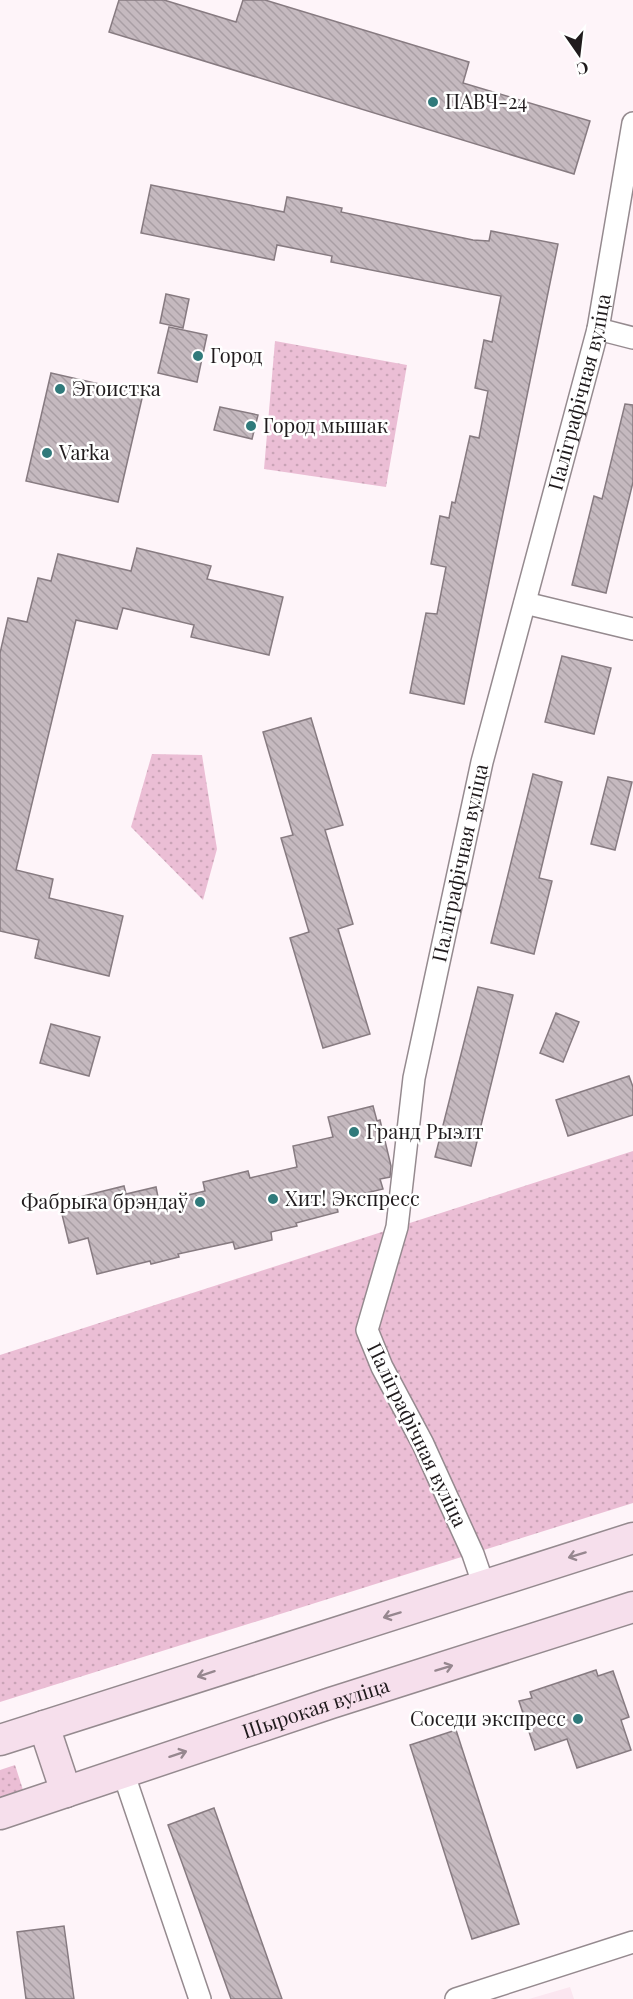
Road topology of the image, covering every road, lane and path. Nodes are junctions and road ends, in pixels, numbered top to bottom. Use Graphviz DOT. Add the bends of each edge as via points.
graph roads {
  1 [pos="633,123"];
  2 [pos="598,330"];
  3 [pos="633,338"];
  4 [pos="525,603"];
  5 [pos="633,629"];
  6 [pos="633,1538"];
  7 [pos="484,1586"];
  8 [pos="633,1607"];
  9 [pos="44,1726"];
  10 [pos="0,1740"];
  11 [pos="123,1772"];
  12 [pos="66,1792"];
  13 [pos="0,1814"];
  14 [pos="633,1942"];
  15 [pos="200,1999"];
  16 [pos="456,1999"];
  1 -- 2 [label="street, Паліграфічная вуліца"];
  2 -- 3 [label="street"];
  2 -- 4 [label="street, Паліграфічная вуліца"];
  4 -- 5 [label="street"];
  4 -- 7 [label="street, Паліграфічная вуліца" via="477,786 414,1078 397,1227 367,1330 423,1444"];
  6 -- 7 [label="main road, one-way"];
  7 -- 9 [label="main road, one-way"];
  11 -- 8 [label="main road, Шырокая вуліца, one-way"];
  9 -- 10 [label="main road"];
  9 -- 12 [label="main road"];
  11 -- 12 [label="main road, Шырокая вуліца"];
  11 -- 15 [label="street"];
  12 -- 13 [label="main road, Шырокая вуліца"];
  14 -- 16 [label="street"];
}
